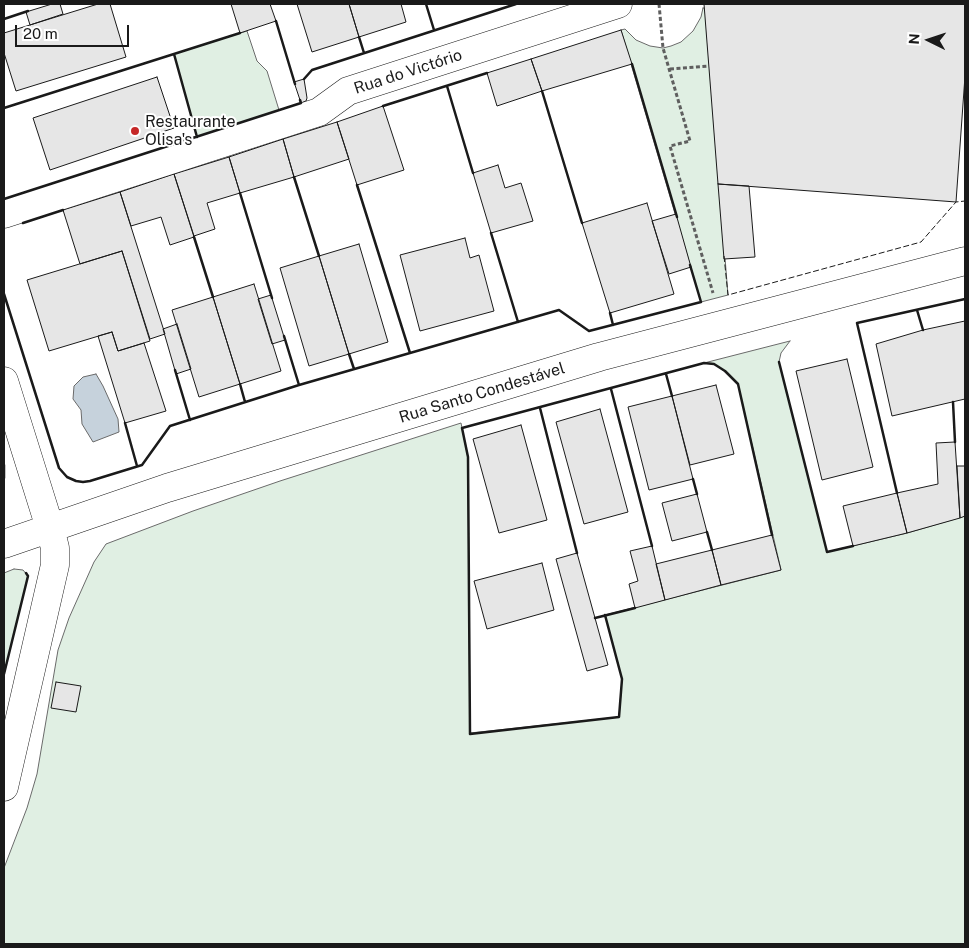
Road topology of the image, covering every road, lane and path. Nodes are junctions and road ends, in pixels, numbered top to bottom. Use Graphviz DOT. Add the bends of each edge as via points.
graph roads {
  1 [pos="618,4"];
  2 [pos="659,4"];
  3 [pos="709,66"];
  4 [pos="670,69"];
  5 [pos="4,214"];
  6 [pos="965,261"];
  7 [pos="712,288"];
  8 [pos="4,381"];
  9 [pos="50,528"];
  10 [pos="4,544"];
  11 [pos="4,787"];
  1 -- 5 [label="street, Rua do Victório" via="348,91 319,112"];
  2 -- 4 [label="path" via="663,48"];
  3 -- 4 [label="path"];
  4 -- 7 [label="path" via="690,141 670,146"];
  6 -- 9 [label="street, Rua Santo Condestável" via="599,357 167,488"];
  8 -- 9 [label="street"];
  9 -- 10 [label="street, Rua Santo Condestável"];
  9 -- 11 [label="street" via="55,566"];
}
